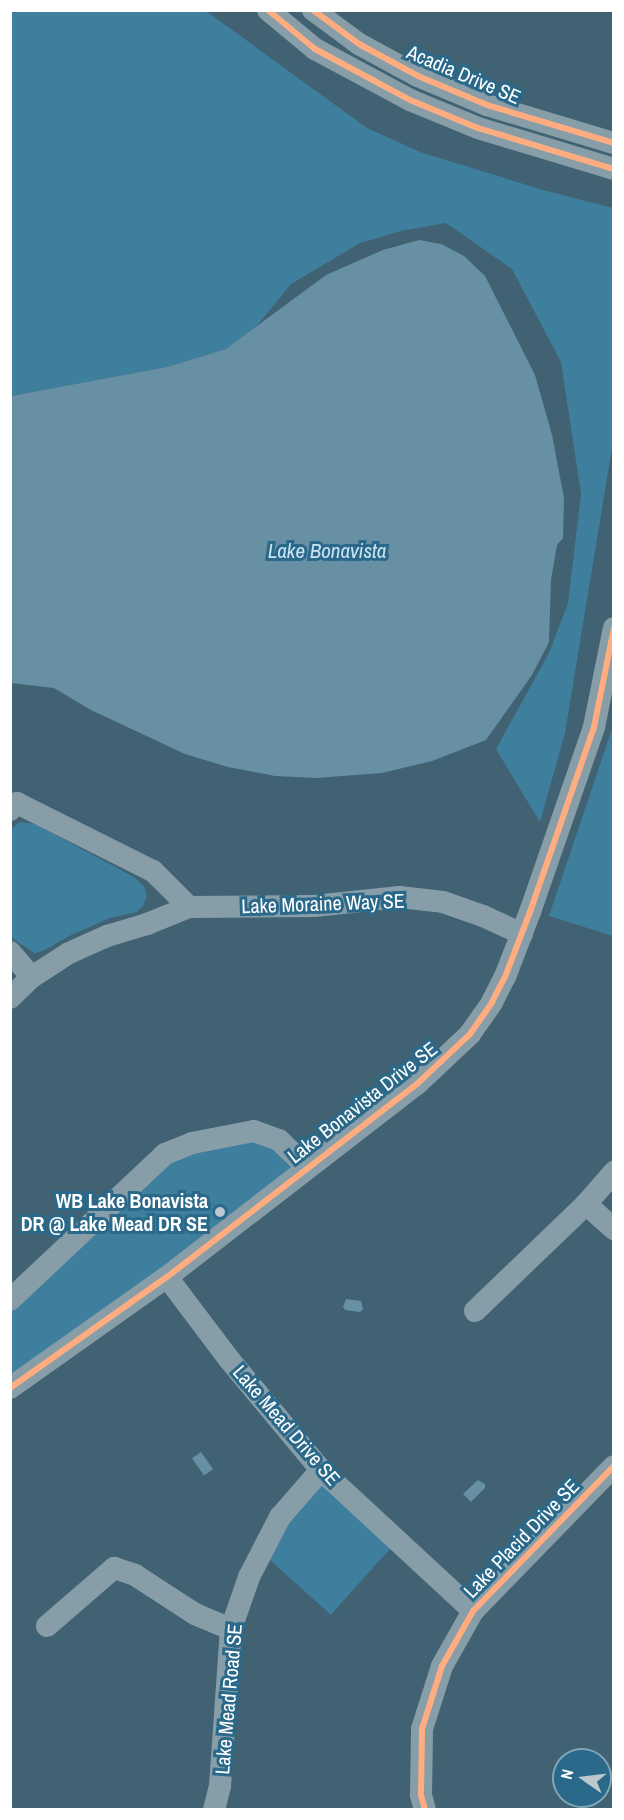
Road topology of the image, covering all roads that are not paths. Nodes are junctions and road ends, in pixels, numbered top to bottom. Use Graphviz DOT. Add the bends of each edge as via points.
graph roads {
  1 [pos="268,10"];
  2 [pos="313,10"];
  3 [pos="614,143"];
  4 [pos="614,169"];
  5 [pos="614,628"];
  6 [pos="10,810"];
  7 [pos="189,906"];
  8 [pos="522,934"];
  9 [pos="10,951"];
  10 [pos="32,977"];
  11 [pos="10,998"];
  12 [pos="307,1167"];
  13 [pos="614,1172"];
  14 [pos="586,1204"];
  15 [pos="614,1229"];
  16 [pos="167,1277"];
  17 [pos="10,1300"];
  18 [pos="476,1311"];
  19 [pos="10,1388"];
  20 [pos="614,1466"];
  21 [pos="321,1470"];
  22 [pos="473,1611"];
  23 [pos="47,1626"];
  24 [pos="231,1629"];
  25 [pos="214,1809"];
  26 [pos="425,1809"];
  1 -- 4 [label="street" via="315,50 410,100 478,128"];
  2 -- 3 [label="street, Acadia Drive SE" via="359,44 418,76 487,105"];
  5 -- 8 [label="street, Lake Bonavista Drive SE" via="594,727"];
  6 -- 7 [label="street" via="17,803 153,871"];
  7 -- 8 [label="street, Lake Moraine Way SE" via="314,906 400,897 443,902"];
  7 -- 10 [label="street, Lake Moraine Way SE" via="78,949"];
  8 -- 12 [label="street, Lake Bonavista Drive SE" via="492,1002 470,1034 417,1084"];
  9 -- 10 [label="street"];
  10 -- 11 [label="street, Lake Moraine Way SE"];
  12 -- 16 [label="street, Lake Bonavista Drive SE"];
  12 -- 17 [label="street, Lake Bonavista Drive SE" via="279,1140 254,1131 192,1143 165,1154"];
  13 -- 14 [label="street"];
  14 -- 15 [label="street"];
  14 -- 18 [label="street"];
  16 -- 19 [label="street, Lake Bonavista Drive SE"];
  16 -- 21 [label="street, Lake Mead Drive SE"];
  20 -- 22 [label="street, Lake Placid Drive SE"];
  21 -- 22 [label="street, Lake Mead Drive SE"];
  21 -- 24 [label="street, Lake Mead Road SE" via="280,1517 249,1577"];
  22 -- 26 [label="street, Lake Placid Drive SE" via="442,1666 422,1729 421,1795"];
  23 -- 24 [label="street" via="114,1568 135,1575 195,1614"];
  24 -- 25 [label="street, Lake Mead Road SE"];
}
